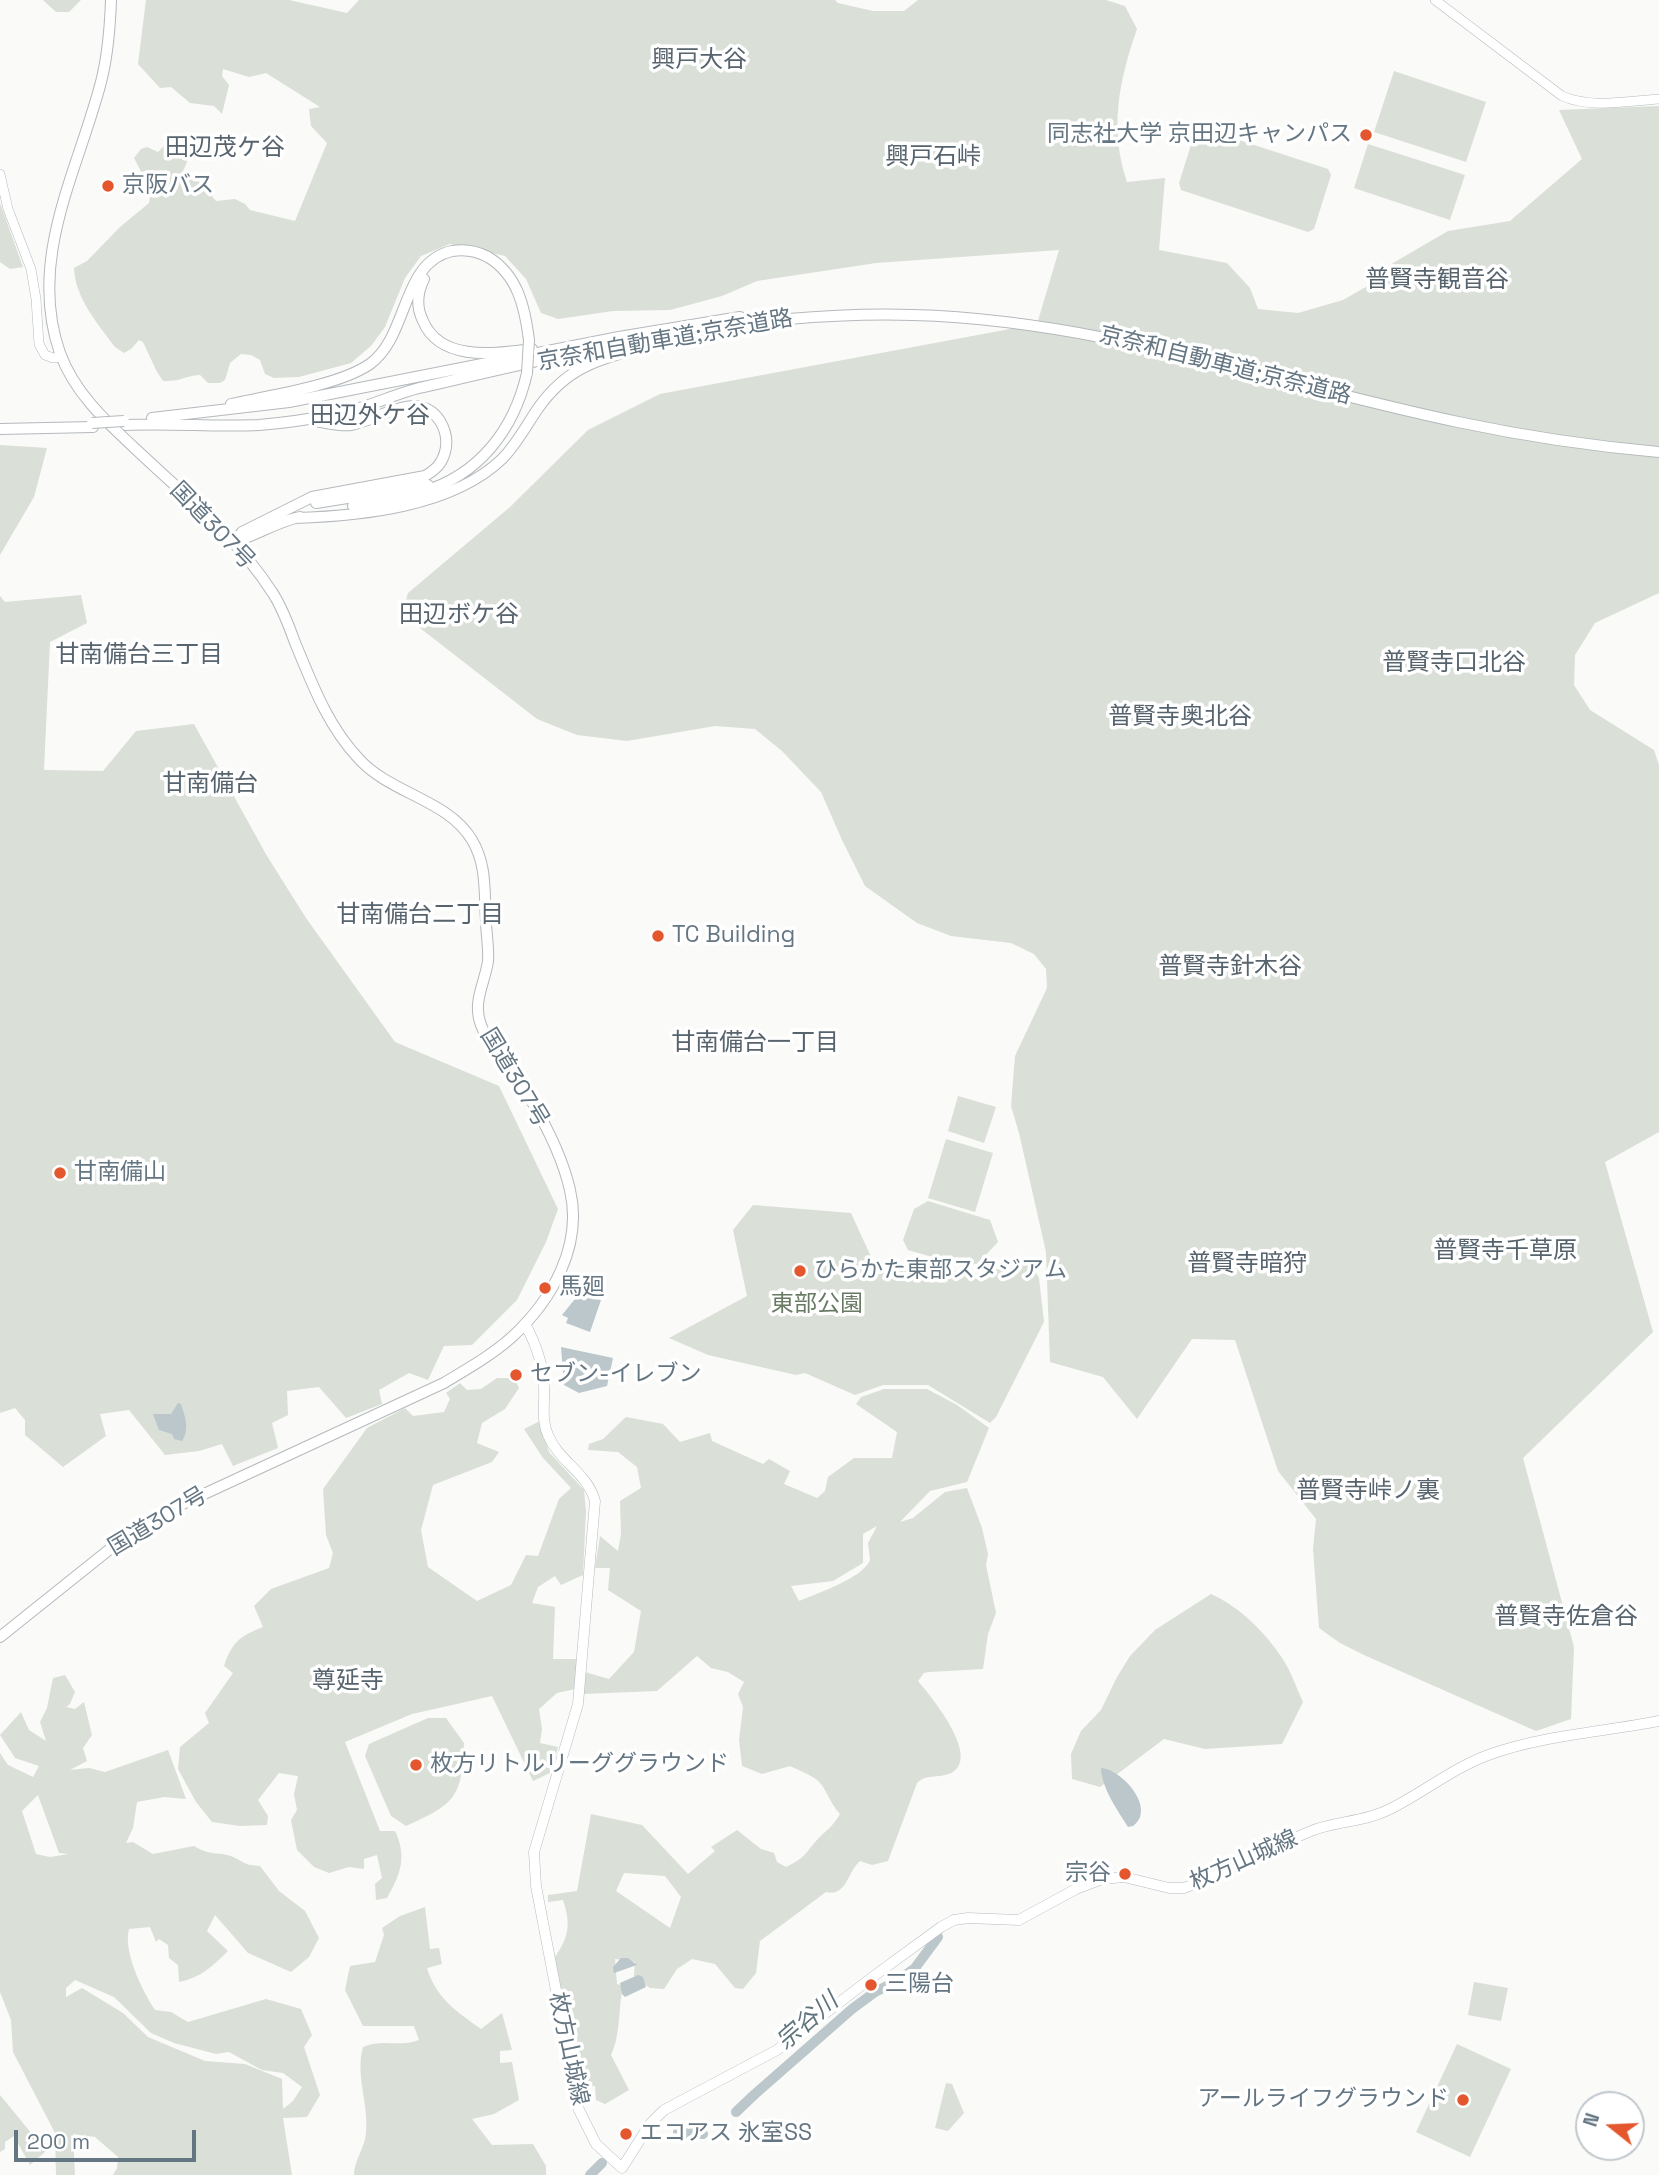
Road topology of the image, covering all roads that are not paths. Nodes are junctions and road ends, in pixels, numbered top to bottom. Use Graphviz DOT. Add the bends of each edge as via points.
graph roads {
  1 [pos="111,0"];
  2 [pos="1435,0"];
  3 [pos="1659,99"];
  4 [pos="0,174"];
  5 [pos="708,321"];
  6 [pos="719,327"];
  7 [pos="526,342"];
  8 [pos="61,357"];
  9 [pos="144,419"];
  10 [pos="303,419"];
  11 [pos="125,424"];
  12 [pos="0,427"];
  13 [pos="1659,450"];
  14 [pos="290,514"];
  15 [pos="234,542"];
  16 [pos="525,1324"];
  17 [pos="0,1637"];
  18 [pos="1659,1721"];
  19 [pos="620,2171"];
  1 -- 8 [label="highway, 国道307号" via="102,78 54,237 49,296"];
  2 -- 3 [label="street" via="1562,96 1589,103"];
  4 -- 8 [label="street" via="10,218 31,269 39,344 45,355"];
  5 -- 7 [label="highway" via="498,354 462,351 439,341 426,328 418,306 425,277 453,257 486,262 511,291"];
  5 -- 9 [label="highway, 京奈和自動車道;京奈道路" via="289,402"];
  5 -- 13 [label="highway, 京奈和自動車道;京奈道路" via="880,310 1028,320 1123,336 1457,418"];
  6 -- 10 [label="highway, 京奈和自動車道;京奈道路" via="410,390 349,411"];
  6 -- 13 [label="highway, 京奈和自動車道;京奈道路" via="880,314 1027,324 1185,354 1456,422 1544,439"];
  6 -- 14 [label="highway" via="603,358 567,376 502,459 450,492 388,509 330,517"];
  7 -- 9 [label="highway" via="521,299 504,270 481,254 464,250 446,253 419,273 389,345 359,371 282,394"];
  7 -- 14 [label="highway" via="524,374 511,409 475,457 426,485 379,491"];
  8 -- 15 [label="highway, 国道307号" via="104,419"];
  9 -- 11 [label="highway, 京奈和自動車道;京奈道路"];
  10 -- 11 [label="highway, 京奈和自動車道;京奈道路" via="253,425"];
  10 -- 14 [label="highway" via="348,426 408,405 438,418 446,448 438,467 425,476 312,497"];
  11 -- 12 [label="highway, 京奈和自動車道;京奈道路, bridge"];
  14 -- 15 [label="highway"];
  15 -- 16 [label="highway, 国道307号" via="274,594 336,733 372,772 463,827 480,856 488,957 478,998 479,1021 530,1097 572,1194 572,1232 565,1264"];
  16 -- 17 [label="highway, 国道307号" via="477,1363 444,1382 176,1507 110,1549"];
  16 -- 19 [label="main road, 枚方山城線" via="542,1364 547,1434 554,1448 592,1488 595,1501 578,1704 534,1852 536,1886 579,2110 596,2144"];
  18 -- 19 [label="main road, 枚方山城線" via="1490,1754 1388,1810 1311,1831 1184,1888 1124,1877 1102,1879 1020,1920 954,1920 776,2050 664,2110"];
}
